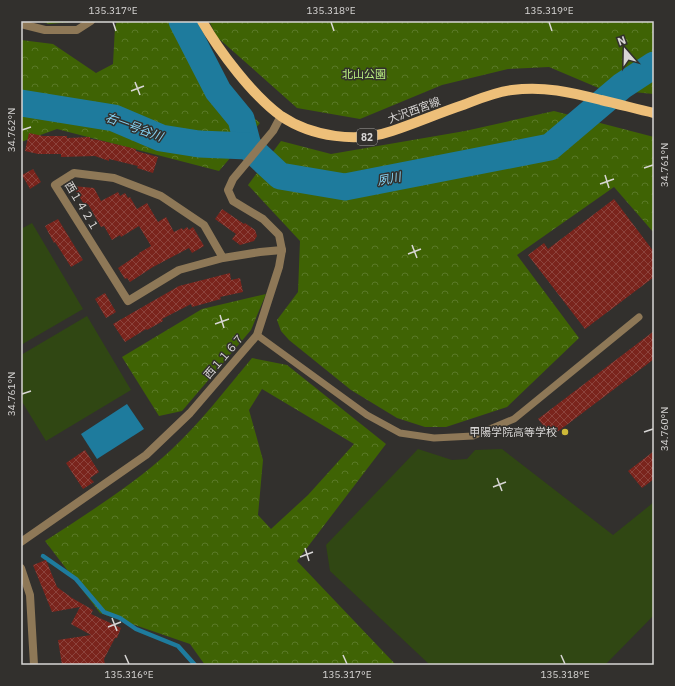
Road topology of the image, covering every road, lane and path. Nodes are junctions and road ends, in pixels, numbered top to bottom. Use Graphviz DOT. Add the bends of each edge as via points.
graph roads {
  1 [pos="92,21"];
  2 [pos="202,21"];
  3 [pos="21,24"];
  4 [pos="653,113"];
  5 [pos="281,116"];
  6 [pos="282,250"];
  7 [pos="223,258"];
  8 [pos="640,317"];
  9 [pos="257,335"];
  10 [pos="21,542"];
  11 [pos="21,568"];
  12 [pos="34,665"];
  1 -- 3 [label="street" via="77,30 45,30"];
  2 -- 5 [label="main road, 大沢西宮線 / 82" via="240,74"];
  4 -- 5 [label="main road, 大沢西宮線 / 82" via="556,89 538,88 500,92 392,131 365,137 317,132"];
  5 -- 6 [label="street" via="273,131 233,179 228,190 233,201 263,219 278,235"];
  6 -- 7 [label="street, 西１４２１"];
  6 -- 9 [label="street, 西１１６７"];
  7 -- 7 [label="street, 西１４２１" via="204,224 161,196 114,178 74,173 55,185 128,301 179,270"];
  8 -- 9 [label="lane" via="514,419 473,436 434,438 400,432 367,415"];
  9 -- 10 [label="street, 西１１６７" via="190,413 146,455"];
  11 -- 12 [label="street" via="30,595"];
}
